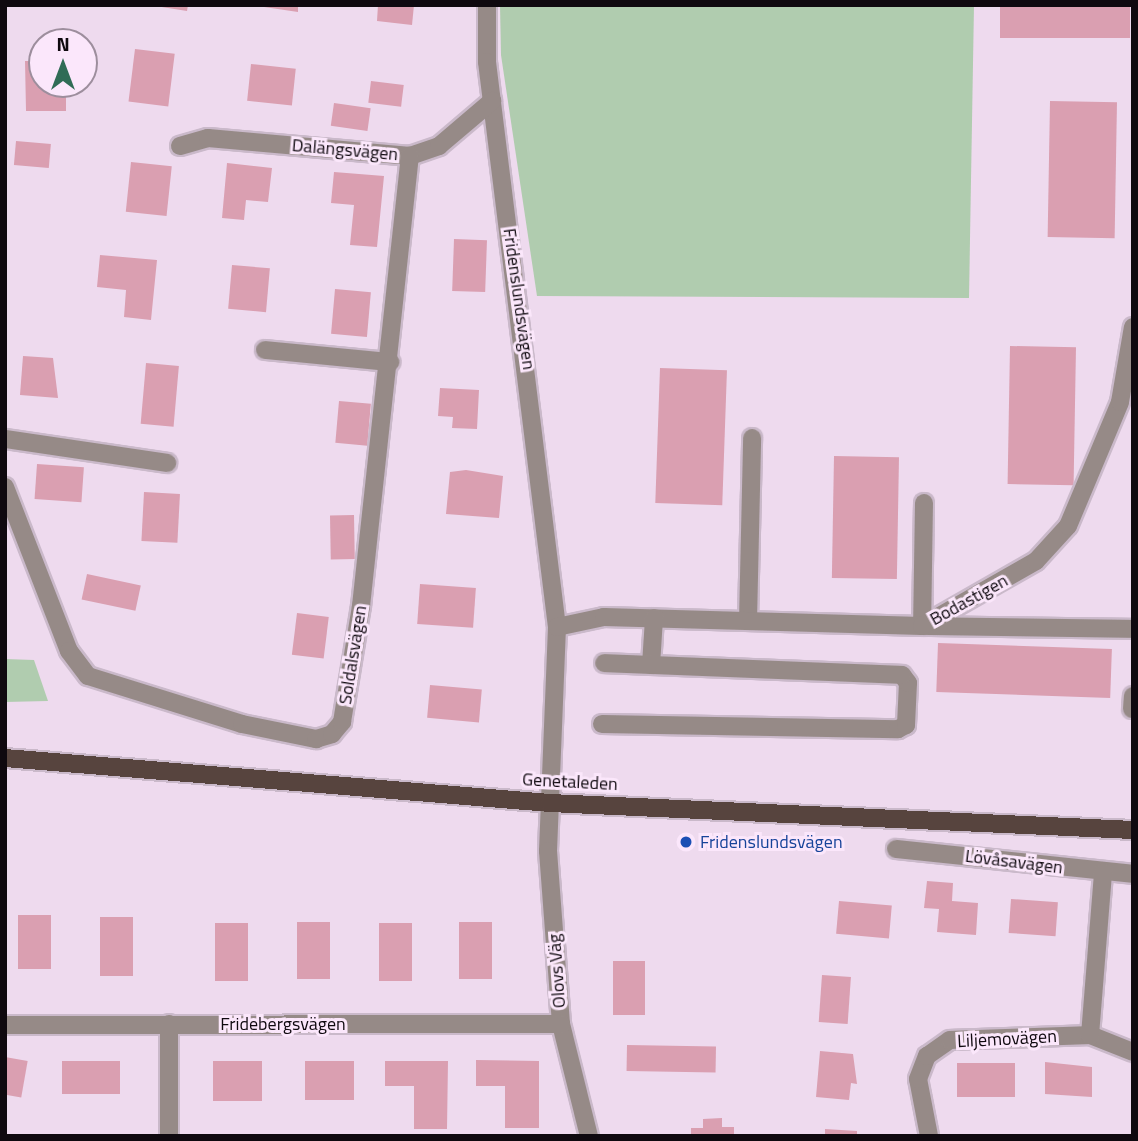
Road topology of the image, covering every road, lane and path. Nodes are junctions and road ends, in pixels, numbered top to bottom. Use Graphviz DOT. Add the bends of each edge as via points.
graph roads {
  1 [pos="487,5"];
  2 [pos="492,101"];
  3 [pos="180,146"];
  4 [pos="410,156"];
  5 [pos="1133,327"];
  6 [pos="265,350"];
  7 [pos="390,362"];
  8 [pos="1126,402"];
  9 [pos="752,438"];
  10 [pos="5,439"];
  11 [pos="167,463"];
  12 [pos="5,487"];
  13 [pos="924,503"];
  14 [pos="654,618"];
  15 [pos="748,621"];
  16 [pos="922,626"];
  17 [pos="557,627"];
  18 [pos="1133,629"];
  19 [pos="604,663"];
  20 [pos="651,665"];
  21 [pos="1133,696"];
  22 [pos="1132,709"];
  23 [pos="602,724"];
  24 [pos="5,758"];
  25 [pos="550,803"];
  26 [pos="1133,830"];
  27 [pos="896,849"];
  28 [pos="1103,873"];
  29 [pos="1133,874"];
  30 [pos="169,1024"];
  31 [pos="561,1024"];
  32 [pos="5,1025"];
  33 [pos="1090,1035"];
  34 [pos="1133,1052"];
  35 [pos="169,1136"];
  36 [pos="589,1136"];
  37 [pos="929,1136"];
  1 -- 2 [label="street, Fridenslundsvägen"];
  2 -- 4 [label="street, Dalängsvägen" via="439,146"];
  2 -- 17 [label="street, Fridenslundsvägen"];
  3 -- 4 [label="street, Dalängsvägen" via="208,138"];
  4 -- 7 [label="street, Soldalsvägen"];
  5 -- 8 [label="street, Bodastigen"];
  6 -- 7 [label="street"];
  7 -- 12 [label="street, Soldalsvägen" via="361,606 342,722 332,734 316,739 242,724 88,677 69,652"];
  8 -- 16 [label="street, Bodastigen" via="1068,526 1035,561"];
  9 -- 15 [label="street"];
  10 -- 11 [label="street"];
  13 -- 16 [label="street"];
  14 -- 15 [label="street, Bodastigen"];
  14 -- 17 [label="street, Bodastigen" via="604,617"];
  14 -- 20 [label="street"];
  15 -- 16 [label="street, Bodastigen"];
  16 -- 18 [label="street"];
  17 -- 25 [label="street, Fridenslundsvägen"];
  19 -- 20 [label="street"];
  20 -- 23 [label="street" via="902,675 908,683 905,725"];
  21 -- 22 [label="street"];
  24 -- 25 [label="main road, Genetaleden"];
  25 -- 26 [label="main road, Genetaleden"];
  25 -- 31 [label="street, Olovs Väg"];
  27 -- 28 [label="street, Lövåsavägen"];
  28 -- 29 [label="street, Lövåsavägen"];
  28 -- 33 [label="street"];
  30 -- 31 [label="street, Fridebergsvägen"];
  30 -- 32 [label="street, Fridebergsvägen"];
  30 -- 35 [label="street"];
  31 -- 36 [label="street, Olovs Väg"];
  33 -- 34 [label="street, Liljemovägen"];
  33 -- 37 [label="street, Liljemovägen" via="950,1040 927,1056 918,1079"];
}
